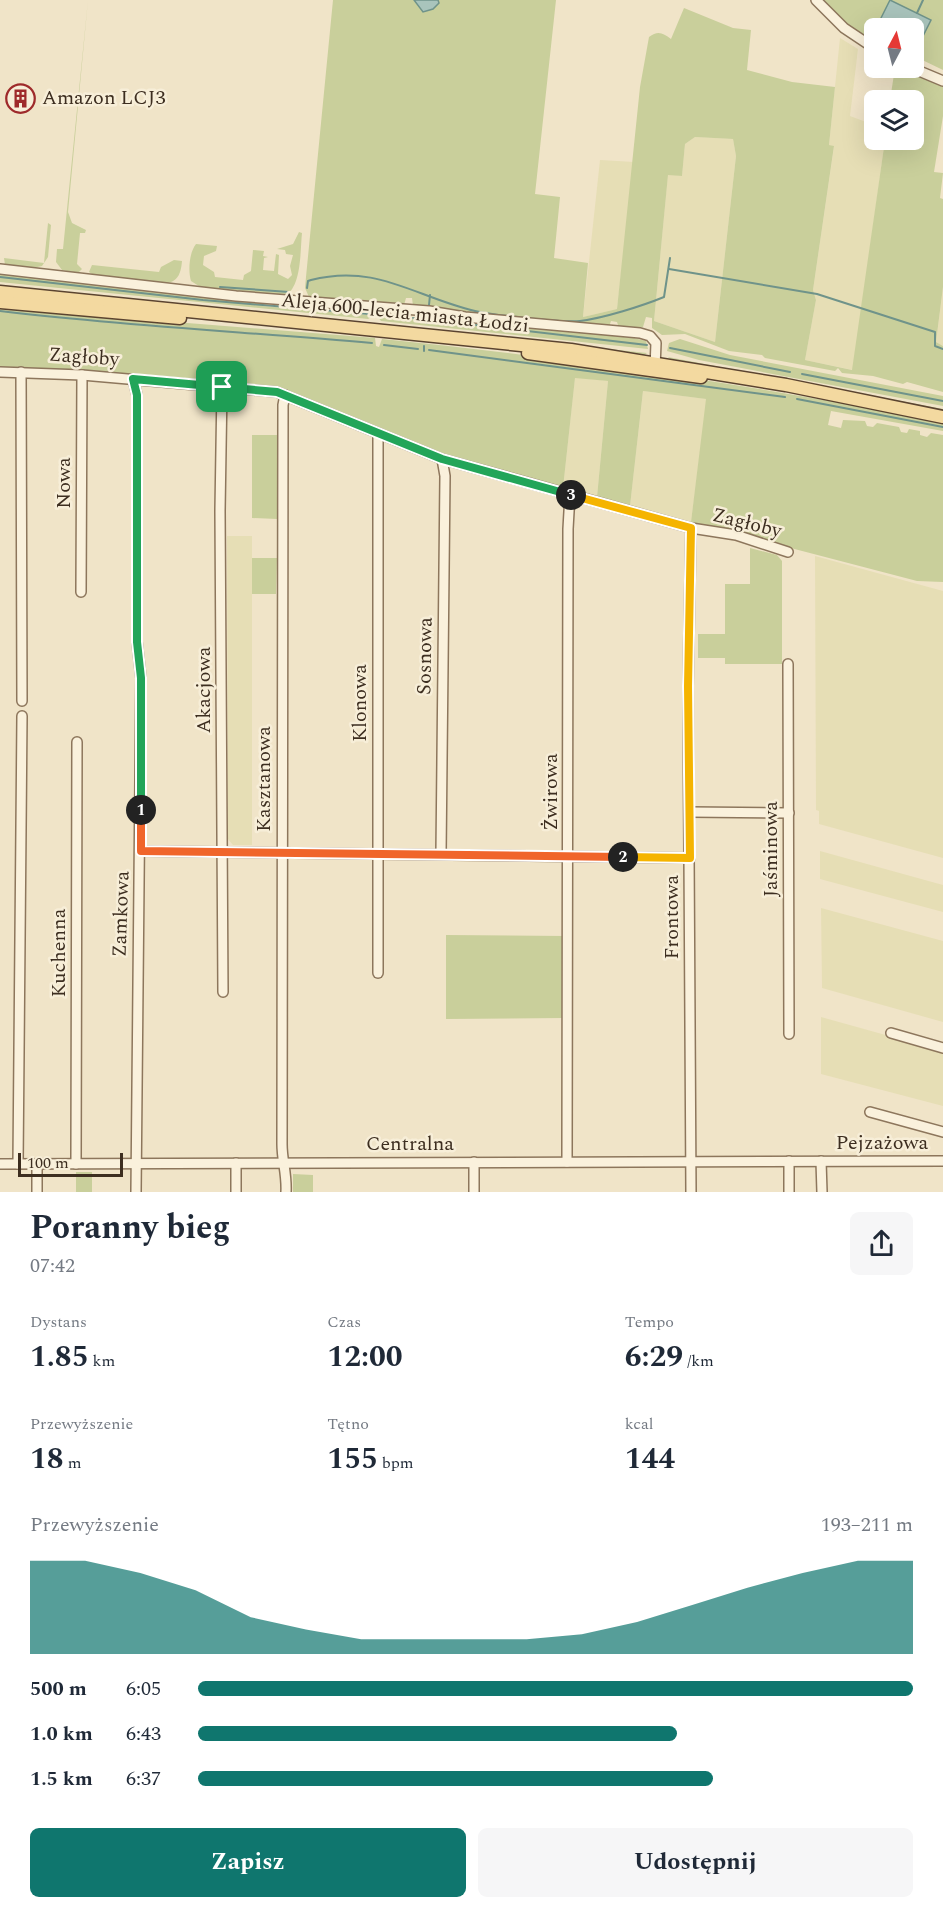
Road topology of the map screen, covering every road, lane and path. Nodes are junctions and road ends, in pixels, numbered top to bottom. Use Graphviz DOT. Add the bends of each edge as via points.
graph roads {
  1 [pos="816,0"];
  2 [pos="864,41"];
  3 [pos="924,73"];
  4 [pos="943,81"];
  5 [pos="0,269"];
  6 [pos="0,292"];
  7 [pos="0,302"];
  8 [pos="656,366"];
  9 [pos="0,372"];
  10 [pos="21,372"];
  11 [pos="82,375"];
  12 [pos="133,379"];
  13 [pos="222,387"];
  14 [pos="285,395"];
  15 [pos="943,417"];
  16 [pos="378,434"];
  17 [pos="442,459"];
  18 [pos="570,494"];
  19 [pos="691,528"];
  20 [pos="788,552"];
  21 [pos="81,592"];
  22 [pos="788,664"];
  23 [pos="22,701"];
  24 [pos="22,716"];
  25 [pos="77,742"];
  26 [pos="690,812"];
  27 [pos="789,813"];
  28 [pos="141,851"];
  29 [pos="223,852"];
  30 [pos="282,852"];
  31 [pos="379,853"];
  32 [pos="441,854"];
  33 [pos="569,855"];
  34 [pos="690,858"];
  35 [pos="378,973"];
  36 [pos="224,992"];
  37 [pos="789,1034"];
  38 [pos="891,1034"];
  39 [pos="943,1048"];
  40 [pos="870,1112"];
  41 [pos="943,1132"];
  42 [pos="789,1161"];
  43 [pos="821,1161"];
  44 [pos="943,1161"];
  45 [pos="474,1162"];
  46 [pos="567,1162"];
  47 [pos="690,1162"];
  48 [pos="236,1163"];
  49 [pos="286,1163"];
  50 [pos="0,1164"];
  51 [pos="18,1164"];
  52 [pos="37,1164"];
  53 [pos="76,1164"];
  54 [pos="136,1164"];
  55 [pos="36,1192"];
  56 [pos="136,1192"];
  57 [pos="236,1192"];
  58 [pos="286,1192"];
  59 [pos="474,1192"];
  60 [pos="691,1192"];
  61 [pos="789,1192"];
  62 [pos="822,1192"];
  1 -- 2 [label="street"];
  3 -- 4 [label="street"];
  5 -- 8 [label="street" via="236,296 640,333 651,336 656,343"];
  6 -- 8 [label="main road, Aleja 600-lecia miasta Łodzi" via="404,332"];
  7 -- 8 [label="main road, Aleja 600-lecia miasta Łodzi" via="454,343"];
  8 -- 15 [label="main road, Aleja 600-lecia miasta Łodzi"];
  9 -- 10 [label="street, Zagłoby"];
  10 -- 11 [label="street, Zagłoby"];
  10 -- 23 [label="street"];
  11 -- 12 [label="street, Zagłoby"];
  11 -- 21 [label="street, Nowa"];
  12 -- 13 [label="street, Zagłoby"];
  12 -- 28 [label="street, Zamkowa" via="137,395"];
  13 -- 14 [label="street, Zagłoby"];
  13 -- 29 [label="street, Akacjowa"];
  14 -- 16 [label="street, Zagłoby"];
  14 -- 30 [label="street, Kasztanowa"];
  16 -- 17 [label="street, Zagłoby"];
  16 -- 31 [label="street, Klonowa"];
  17 -- 18 [label="street, Zagłoby"];
  17 -- 32 [label="street, Sosnowa" via="445,476"];
  18 -- 19 [label="street, Zagłoby"];
  18 -- 33 [label="street, Żwirowa"];
  19 -- 20 [label="street, Zagłoby" via="736,535"];
  19 -- 26 [label="street, Frontowa"];
  22 -- 27 [label="street, Jaśminowa"];
  24 -- 51 [label="street"];
  25 -- 53 [label="street, Kuchenna"];
  26 -- 27 [label="street"];
  26 -- 34 [label="street, Frontowa"];
  27 -- 37 [label="street, Jaśminowa"];
  28 -- 29 [label="street"];
  28 -- 54 [label="street, Zamkowa"];
  29 -- 30 [label="street"];
  29 -- 36 [label="street, Akacjowa"];
  30 -- 31 [label="street"];
  30 -- 49 [label="street, Kasztanowa" via="282,1157"];
  31 -- 32 [label="street"];
  31 -- 35 [label="street, Klonowa"];
  32 -- 33 [label="street"];
  33 -- 34 [label="street"];
  33 -- 46 [label="street, Żwirowa"];
  34 -- 47 [label="street, Frontowa"];
  38 -- 39 [label="street"];
  40 -- 41 [label="street"];
  42 -- 43 [label="street, Centralna"];
  42 -- 47 [label="street, Centralna"];
  42 -- 61 [label="street"];
  43 -- 44 [label="street, Pejzażowa"];
  43 -- 62 [label="street"];
  45 -- 46 [label="street, Centralna"];
  45 -- 49 [label="street, Centralna"];
  45 -- 59 [label="street"];
  46 -- 47 [label="street, Centralna"];
  47 -- 60 [label="street, Frontowa"];
  48 -- 49 [label="street, Centralna"];
  48 -- 54 [label="street, Centralna"];
  48 -- 57 [label="street"];
  49 -- 58 [label="street, Kasztanowa"];
  50 -- 51 [label="street, Centralna"];
  51 -- 52 [label="street, Centralna"];
  52 -- 53 [label="street, Centralna"];
  52 -- 55 [label="street"];
  53 -- 54 [label="street, Centralna"];
  54 -- 56 [label="street, Zamkowa"];
}
